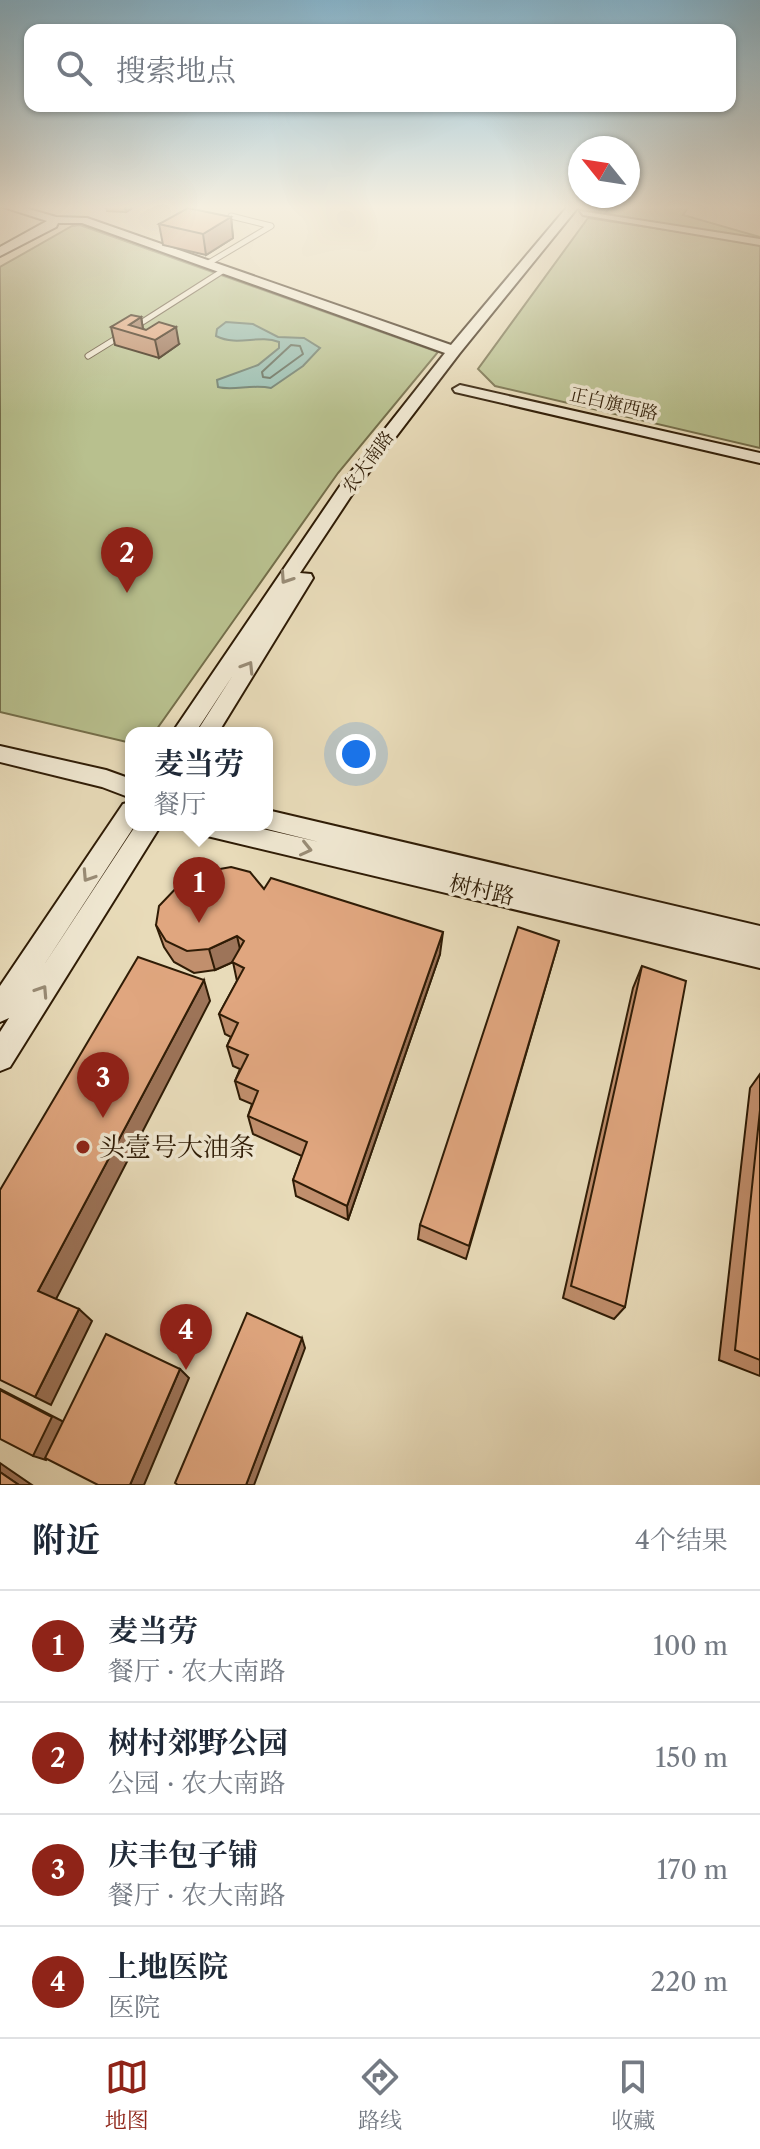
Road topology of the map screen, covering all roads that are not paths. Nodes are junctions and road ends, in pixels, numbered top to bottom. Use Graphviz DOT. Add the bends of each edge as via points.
graph roads {
  1 [pos="216,275"];
  2 [pos="239,275"];
  3 [pos="522,275"];
  4 [pos="530,275"];
  5 [pos="454,351"];
  6 [pos="88,356"];
  7 [pos="460,389"];
  8 [pos="760,458"];
  9 [pos="187,727"];
  10 [pos="211,727"];
  11 [pos="0,754"];
  12 [pos="125,787"];
  13 [pos="125,820"];
  14 [pos="273,821"];
  15 [pos="145,831"];
  16 [pos="229,831"];
  17 [pos="760,938"];
  18 [pos="760,956"];
  19 [pos="0,1009"];
  20 [pos="0,1057"];
  1 -- 6 [label="lane"];
  2 -- 5 [label="main road"];
  3 -- 5 [label="main road, 农大南路"];
  10 -- 4 [label="main road, 农大南路, one-way" via="359,493"];
  5 -- 9 [label="main road, 农大南路, one-way" via="346,490"];
  7 -- 8 [label="main road, 正白旗西路"];
  11 -- 12 [label="main road"];
  13 -- 19 [label="main road, one-way"];
  14 -- 17 [label="main road, 树村路"];
  20 -- 15 [label="main road, one-way"];
  16 -- 18 [label="main road, 树村路, one-way"];
}
